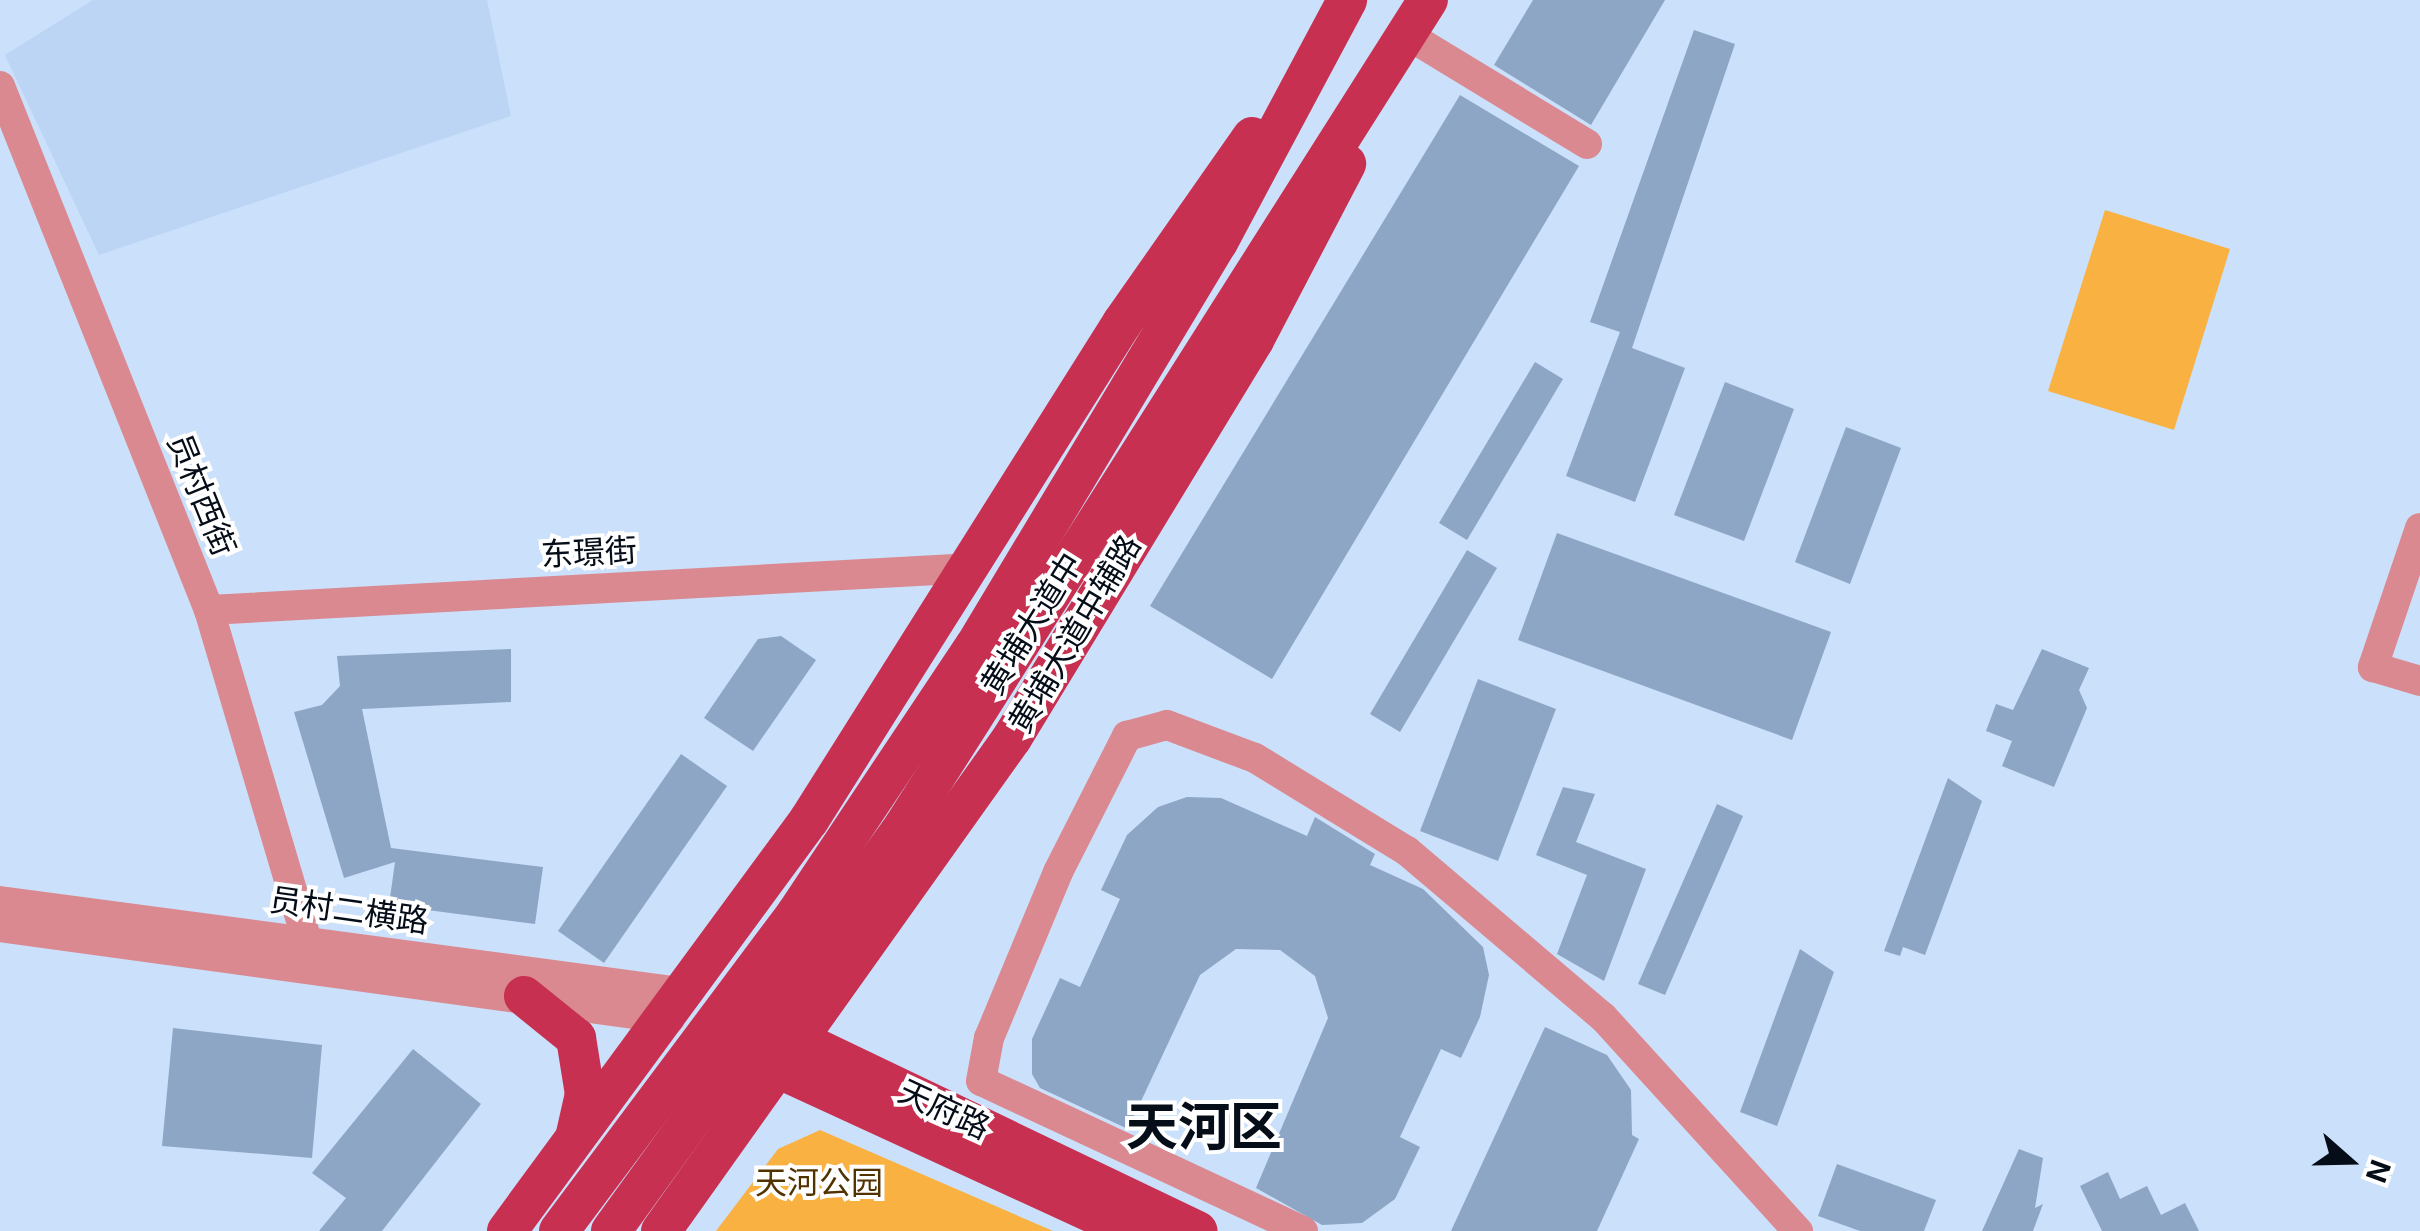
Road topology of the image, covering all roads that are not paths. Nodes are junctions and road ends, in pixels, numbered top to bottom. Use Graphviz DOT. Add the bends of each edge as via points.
graph roads {
  1 [pos="1347,0"];
  2 [pos="1429,0"];
  3 [pos="1411,37"];
  4 [pos="1322,40"];
  5 [pos="0,86"];
  6 [pos="1588,144"];
  7 [pos="2419,534"];
  8 [pos="973,568"];
  9 [pos="209,610"];
  10 [pos="991,656"];
  11 [pos="2420,681"];
  12 [pos="809,820"];
  13 [pos="910,889"];
  14 [pos="0,901"];
  15 [pos="0,927"];
  16 [pos="307,941"];
  17 [pos="524,996"];
  18 [pos="679,1006"];
  19 [pos="792,1057"];
  20 [pos="573,1145"];
  21 [pos="518,1216"];
  22 [pos="559,1231"];
  23 [pos="611,1231"];
  24 [pos="626,1231"];
  25 [pos="661,1231"];
  26 [pos="1132,1231"];
  27 [pos="1198,1231"];
  28 [pos="1303,1231"];
  29 [pos="1798,1231"];
  1 -- 4 [label="main road, 黄埔大道中"];
  2 -- 3 [label="main road, 黄埔大道中辅路"];
  2 -- 10 [label="main road, 黄埔大道中"];
  3 -- 6 [label="street"];
  3 -- 13 [label="main road, 黄埔大道中辅路" via="1228,383"];
  4 -- 8 [label="main road" via="1166,256"];
  4 -- 10 [label="main road, 黄埔大道中"];
  5 -- 9 [label="street, 员村西街"];
  7 -- 11 [label="street" via="2373,666"];
  8 -- 9 [label="street, 东璟街"];
  8 -- 12 [label="main road"];
  9 -- 16 [label="street, 员村西街"];
  10 -- 22 [label="main road, 黄埔大道中"];
  10 -- 23 [label="main road, 黄埔大道中" via="822,945"];
  12 -- 13 [label="main road" via="807,862 825,895 860,909"];
  12 -- 18 [label="main road"];
  13 -- 19 [label="main road, 黄埔大道中辅路"];
  14 -- 16 [label="street, 员村二横路"];
  15 -- 17 [label="street, 员村二横路"];
  16 -- 18 [label="street, 员村二横路"];
  17 -- 18 [label="street, 员村二横路"];
  17 -- 20 [label="main road" via="560,1018 580,1050 585,1094"];
  18 -- 19 [label="main road, 天府路"];
  18 -- 20 [label="main road"];
  19 -- 25 [label="main road, 黄埔大道中辅路"];
  19 -- 26 [label="main road, 天府路"];
  19 -- 27 [label="main road, 天府路"];
  20 -- 21 [label="main road"];
  21 -- 24 [label="main road" via="579,1190 609,1205"];
  28 -- 29 [label="street" via="981,1081 984,1052 1043,909 1127,736 1167,725 1255,758 1407,851 1603,1017"];
}
